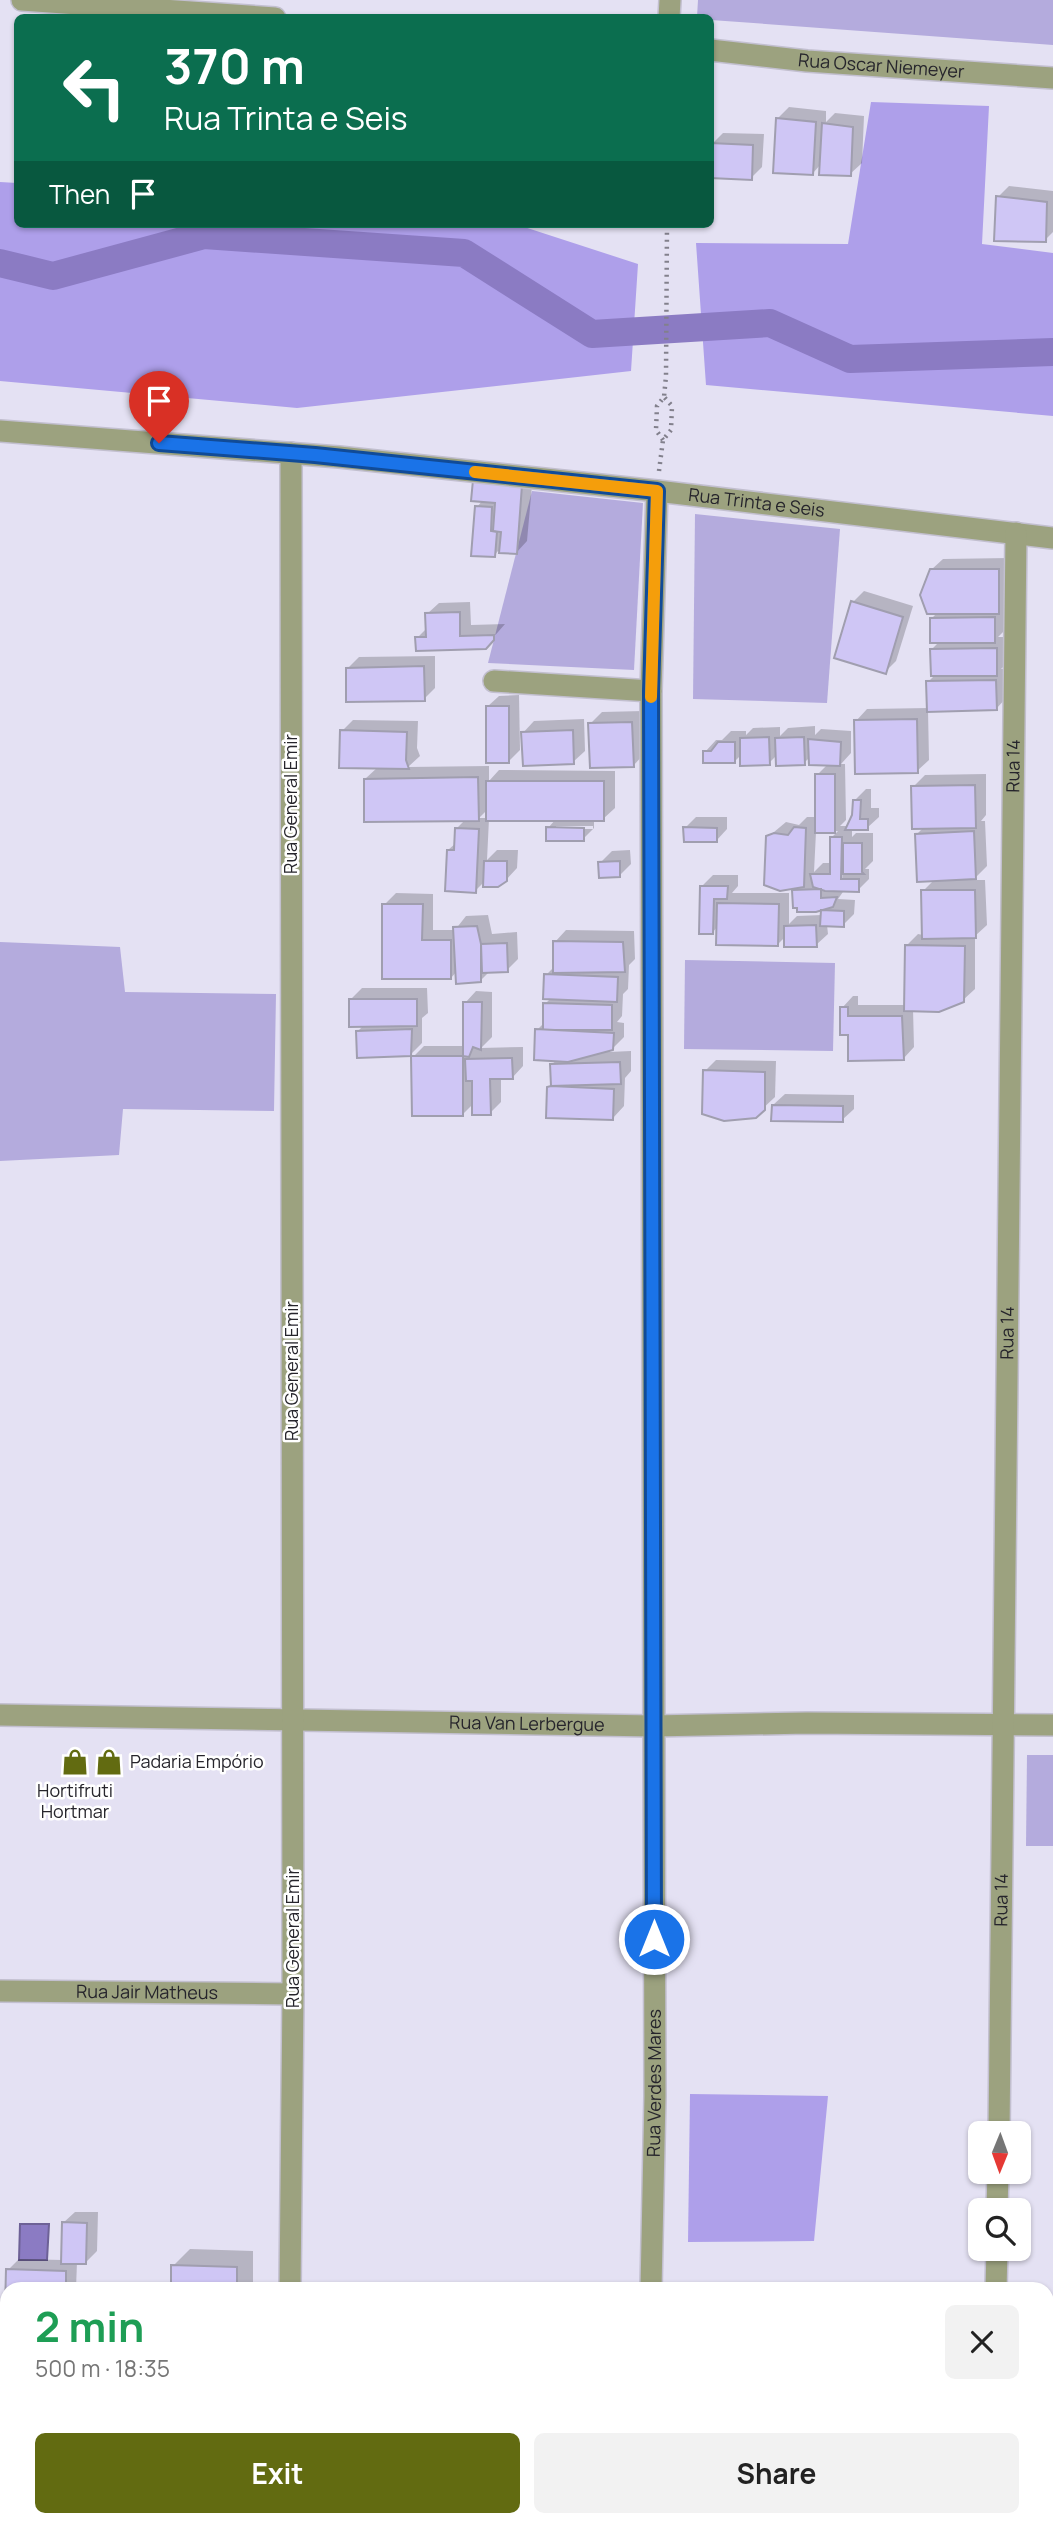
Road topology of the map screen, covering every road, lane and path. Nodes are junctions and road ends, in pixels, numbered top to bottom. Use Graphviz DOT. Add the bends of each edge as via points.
graph roads {
  1 [pos="22,0"];
  2 [pos="219,14"];
  3 [pos="714,50"];
  4 [pos="1053,78"];
  5 [pos="667,228"];
  6 [pos="664,397"];
  7 [pos="0,431"];
  8 [pos="291,453"];
  9 [pos="657,491"];
  10 [pos="1016,533"];
  11 [pos="1053,538"];
  12 [pos="494,681"];
  13 [pos="651,691"];
  14 [pos="0,1715"];
  15 [pos="292,1721"];
  16 [pos="1004,1724"];
  17 [pos="1053,1725"];
  18 [pos="653,1726"];
  19 [pos="0,1991"];
  20 [pos="293,1994"];
  21 [pos="999,2121"];
  22 [pos="997,2261"];
  23 [pos="290,2282"];
  24 [pos="651,2282"];
  25 [pos="996,2282"];
  1 -- 2 [label="street"];
  3 -- 4 [label="street, Rua Oscar Niemeyer"];
  5 -- 6 [label="path"];
  6 -- 6 [label="path" via="657,406 656,430 663,440 671,430 672,406"];
  7 -- 8 [label="street, Rua Trinta e Seis"];
  8 -- 9 [label="street, Rua Trinta e Seis"];
  8 -- 15 [label="street, Rua General Emir"];
  9 -- 10 [label="street, Rua Trinta e Seis"];
  9 -- 13 [label="street, Rua Verdes Mares"];
  10 -- 11 [label="street, Rua Trinta e Seis"];
  10 -- 16 [label="street, Rua 14"];
  12 -- 13 [label="street"];
  13 -- 18 [label="street, Rua Verdes Mares"];
  14 -- 15 [label="street, Rua Van Lerbergue"];
  15 -- 18 [label="street, Rua Van Lerbergue"];
  15 -- 20 [label="street, Rua General Emir"];
  16 -- 17 [label="street, Rua Van Lerbergue"];
  16 -- 18 [label="street, Rua Van Lerbergue"];
  16 -- 21 [label="street, Rua 14"];
  18 -- 24 [label="street, Rua Verdes Mares"];
  19 -- 20 [label="street, Rua Jair Matheus"];
  20 -- 23 [label="street, Rua General Emir"];
  22 -- 25 [label="street"];
}
